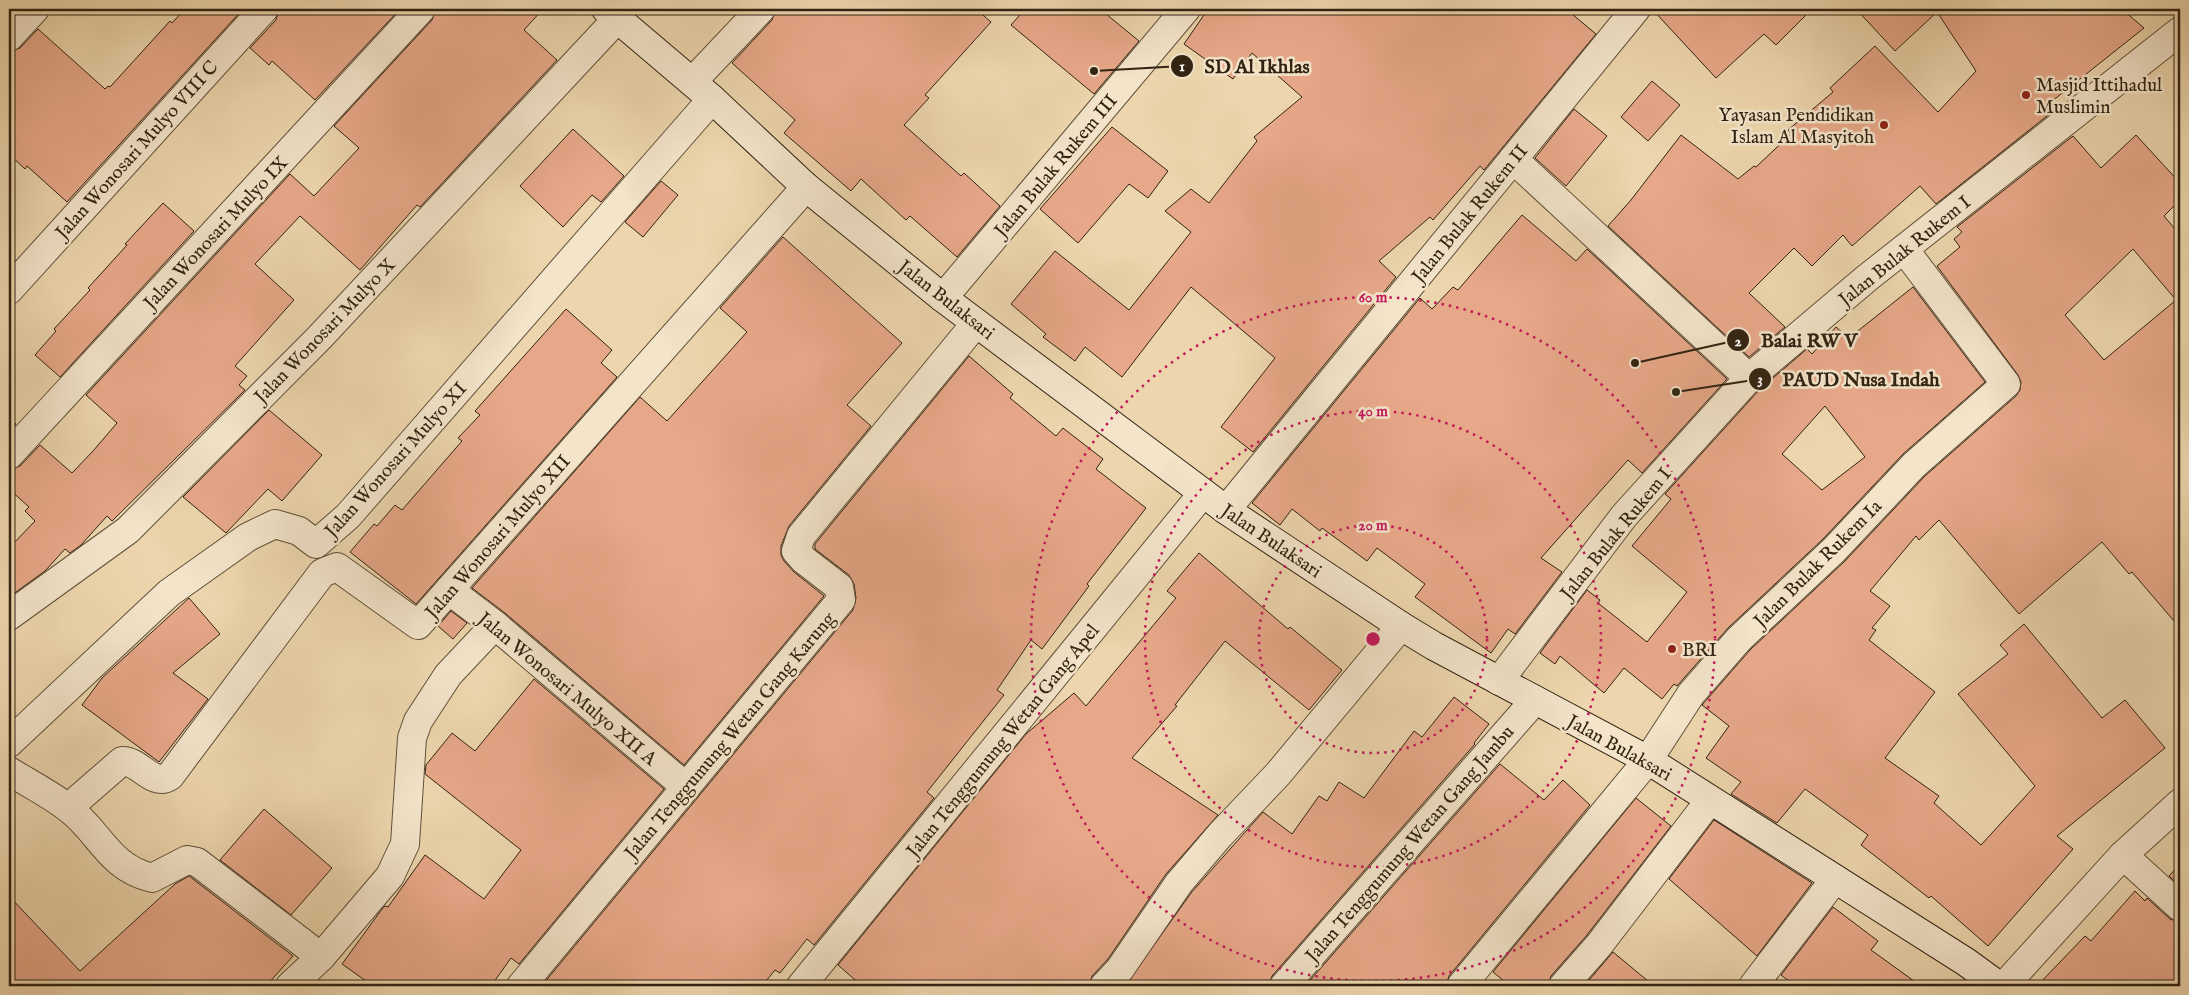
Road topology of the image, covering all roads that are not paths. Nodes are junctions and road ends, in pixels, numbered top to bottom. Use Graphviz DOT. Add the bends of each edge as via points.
graph roads {
  1 [pos="35,9"];
  2 [pos="264,9"];
  3 [pos="421,9"];
  4 [pos="761,9"];
  5 [pos="1186,9"];
  6 [pos="1636,9"];
  7 [pos="612,14"];
  8 [pos="2180,31"];
  9 [pos="9,36"];
  10 [pos="692,82"];
  11 [pos="712,99"];
  12 [pos="1513,159"];
  13 [pos="806,186"];
  14 [pos="1904,249"];
  15 [pos="9,290"];
  16 [pos="943,298"];
  17 [pos="976,323"];
  18 [pos="1749,378"];
  19 [pos="9,455"];
  20 [pos="1203,493"];
  21 [pos="1226,510"];
  22 [pos="316,544"];
  23 [pos="337,567"];
  24 [pos="449,590"];
  25 [pos="9,616"];
  26 [pos="495,625"];
  27 [pos="1401,626"];
  28 [pos="1499,681"];
  29 [pos="1535,700"];
  30 [pos="9,743"];
  31 [pos="1648,760"];
  32 [pos="9,771"];
  33 [pos="686,787"];
  34 [pos="1710,800"];
  35 [pos="2180,803"];
  36 [pos="68,808"];
  37 [pos="2123,855"];
  38 [pos="1835,879"];
  39 [pos="2180,907"];
  40 [pos="321,957"];
  41 [pos="1998,984"];
  42 [pos="290,986"];
  43 [pos="521,986"];
  44 [pos="801,986"];
  45 [pos="1104,986"];
  46 [pos="1284,986"];
  47 [pos="1461,986"];
  48 [pos="1563,986"];
  49 [pos="1753,986"];
  1 -- 9 [label="street"];
  2 -- 15 [label="street, Jalan Wonosari Mulyo VIII C"];
  3 -- 19 [label="street, Jalan Wonosari Mulyo IX"];
  4 -- 10 [label="street"];
  5 -- 16 [label="street, Jalan Bulak Rukem III"];
  6 -- 12 [label="street, Jalan Bulak Rukem II"];
  7 -- 10 [label="street, Jalan Bulaksari"];
  7 -- 25 [label="street, Jalan Wonosari Mulyo X" via="319,338 128,530"];
  8 -- 14 [label="street, Jalan Bulak Rukem I"];
  10 -- 11 [label="street, Jalan Bulaksari"];
  11 -- 13 [label="street, Jalan Bulaksari"];
  11 -- 22 [label="street, Jalan Wonosari Mulyo XI" via="348,516"];
  12 -- 18 [label="street"];
  12 -- 21 [label="street, Jalan Bulak Rukem II"];
  13 -- 16 [label="street, Jalan Bulaksari"];
  13 -- 24 [label="street, Jalan Wonosari Mulyo XII"];
  14 -- 18 [label="street, Jalan Bulak Rukem I"];
  14 -- 31 [label="street, Jalan Bulak Rukem Ia" via="2006,384 1914,465 1834,550 1740,639 1691,694"];
  16 -- 17 [label="street, Jalan Bulaksari"];
  17 -- 20 [label="street, Jalan Bulaksari"];
  17 -- 33 [label="street, Jalan Tenggumung Wetan Gang Karung" via="801,536 796,551 839,587 841,600"];
  18 -- 28 [label="street, Jalan Bulak Rukem I" via="1624,516"];
  20 -- 21 [label="street, Jalan Bulaksari"];
  20 -- 44 [label="street, Jalan Tenggumung Wetan Gang Apel"];
  21 -- 27 [label="street, Jalan Bulaksari"];
  22 -- 23 [label="street"];
  22 -- 30 [label="street, Jalan Wonosari Mulyo XI" via="299,531 275,524 248,537 169,593"];
  23 -- 24 [label="street, Jalan Wonosari Mulyo XII" via="418,625"];
  23 -- 36 [label="street" via="322,573 170,776 158,780 128,761 122,761"];
  24 -- 26 [label="street, Jalan Wonosari Mulyo XII A"];
  26 -- 33 [label="street, Jalan Wonosari Mulyo XII A"];
  26 -- 40 [label="street" via="448,675 418,721 412,738 405,844 390,876"];
  27 -- 28 [label="street, Jalan Bulaksari"];
  27 -- 45 [label="street" via="1278,774 1179,883 1120,969"];
  28 -- 29 [label="street, Jalan Bulaksari"];
  29 -- 31 [label="street, Jalan Bulaksari"];
  29 -- 46 [label="street, Jalan Tenggumung Wetan Gang Jambu"];
  31 -- 34 [label="street, Jalan Bulaksari"];
  31 -- 47 [label="street, Jalan Bulak Rukem Ia"];
  32 -- 36 [label="street"];
  33 -- 43 [label="street, Jalan Tenggumung Wetan Gang Karung"];
  34 -- 38 [label="street, Jalan Bulaksari"];
  34 -- 48 [label="street" via="1599,945"];
  35 -- 37 [label="street"];
  36 -- 40 [label="street" via="113,858 136,874 152,878 186,860 197,862"];
  37 -- 39 [label="street"];
  37 -- 41 [label="street"];
  38 -- 41 [label="street, Jalan Bulaksari"];
  38 -- 49 [label="street"];
  40 -- 42 [label="street"];
}
